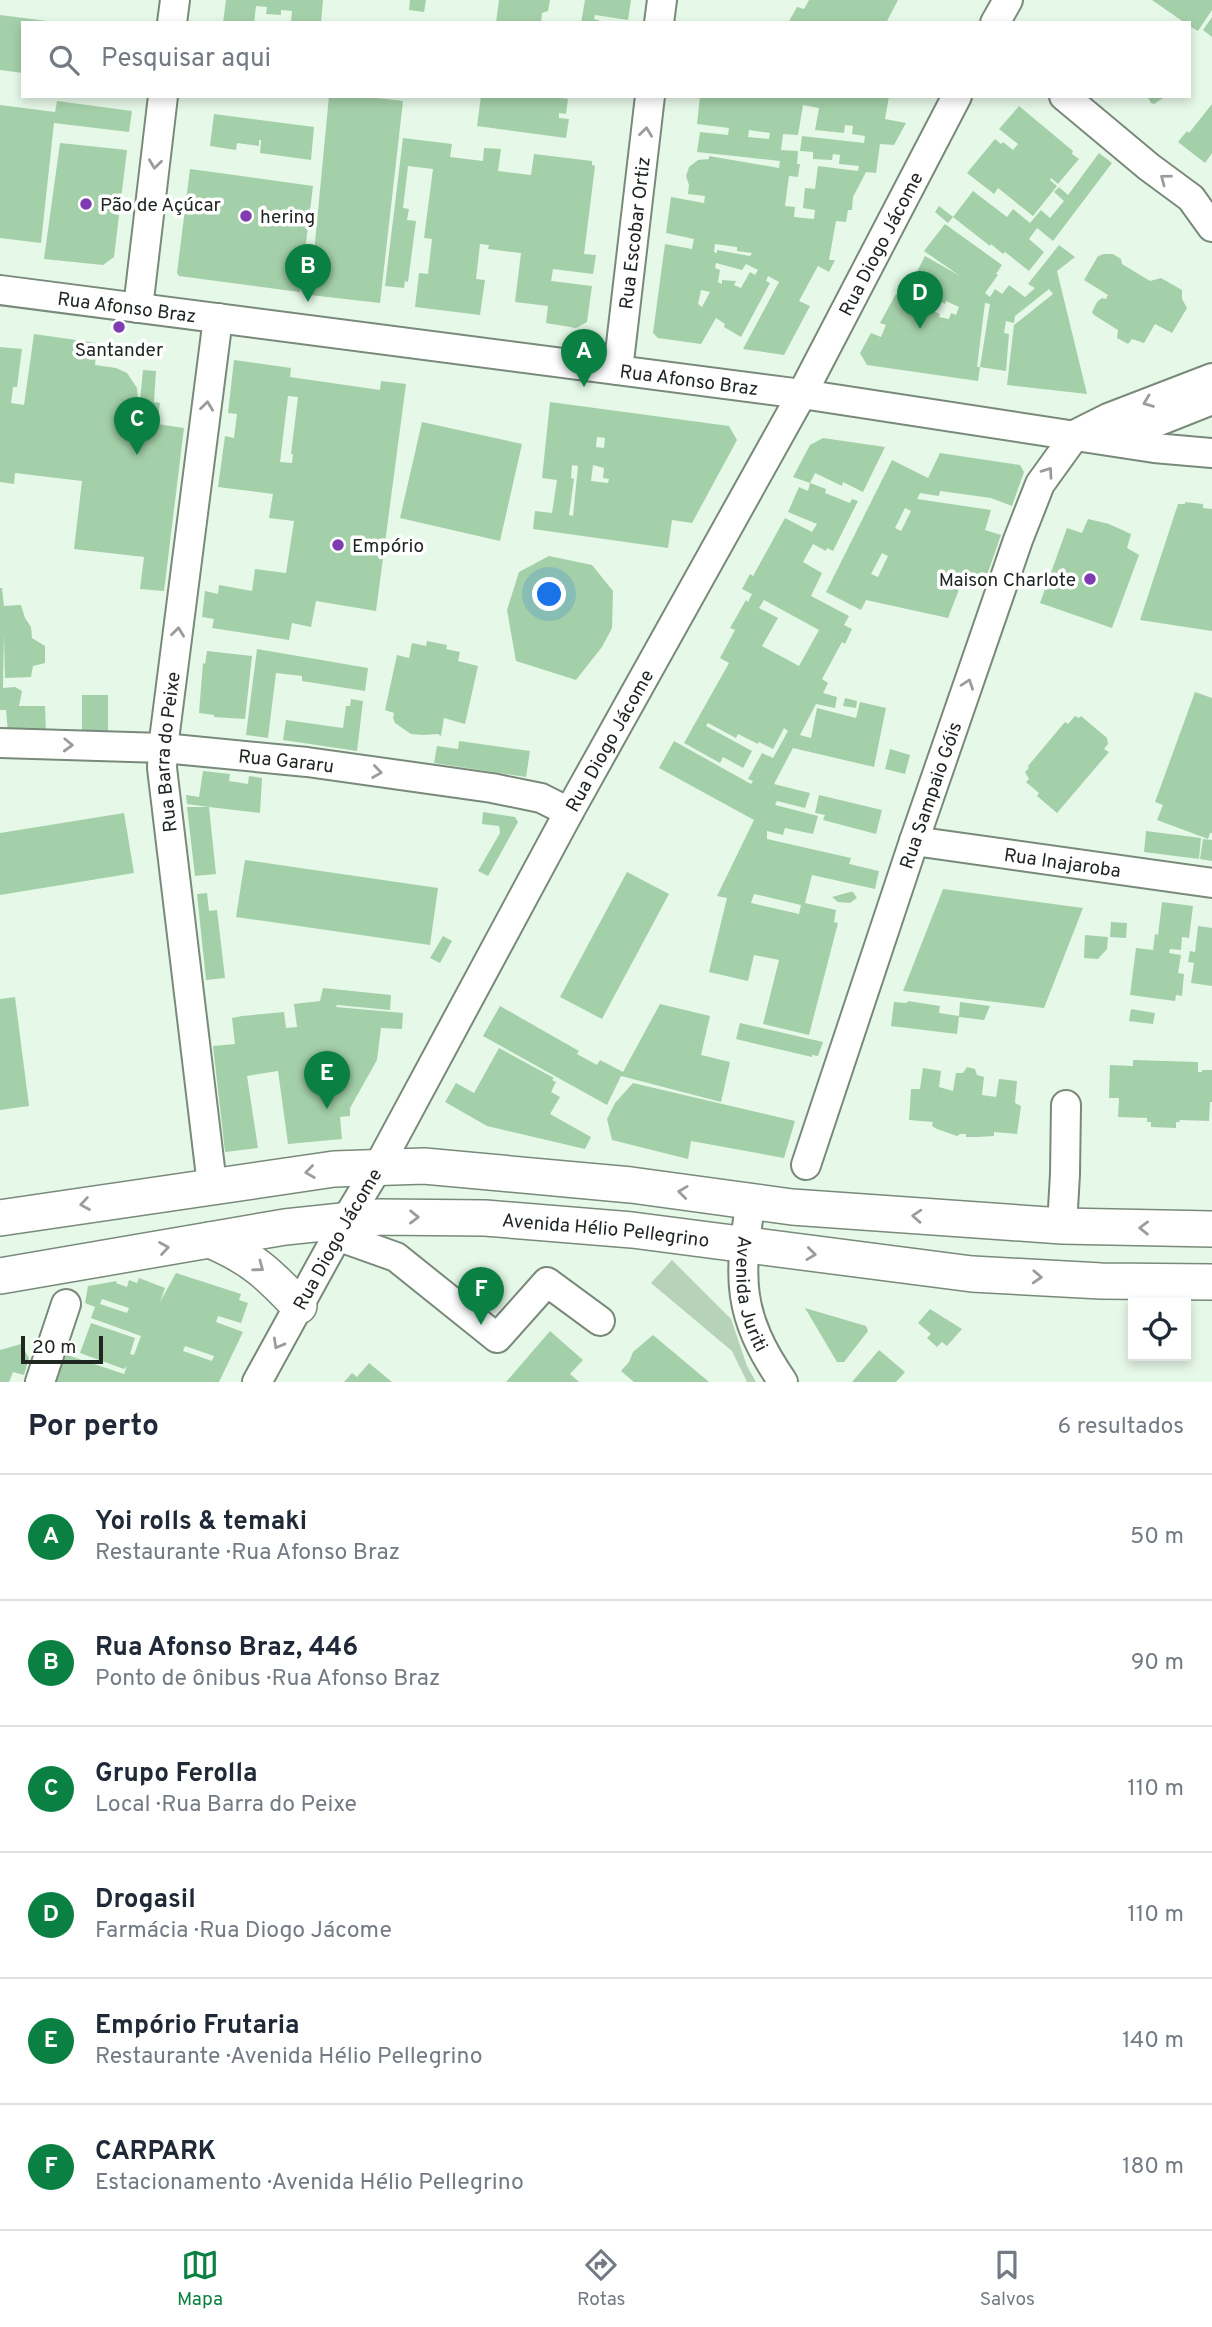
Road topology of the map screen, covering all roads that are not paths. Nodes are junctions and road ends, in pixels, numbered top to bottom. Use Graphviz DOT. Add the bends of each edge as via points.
graph roads {
  1 [pos="175,0"];
  2 [pos="662,0"];
  3 [pos="1008,0"];
  4 [pos="172,21"];
  5 [pos="659,21"];
  6 [pos="996,21"];
  7 [pos="163,98"];
  8 [pos="650,98"];
  9 [pos="956,98"];
  10 [pos="1066,98"];
  11 [pos="1212,227"];
  12 [pos="0,290"];
  13 [pos="138,308"];
  14 [pos="218,318"];
  15 [pos="618,370"];
  16 [pos="1212,379"];
  17 [pos="802,394"];
  18 [pos="1212,400"];
  19 [pos="1076,434"];
  20 [pos="1111,440"];
  21 [pos="1212,453"];
  22 [pos="0,744"];
  23 [pos="163,748"];
  24 [pos="569,812"];
  25 [pos="914,841"];
  26 [pos="1212,883"];
  27 [pos="1066,1105"];
  28 [pos="806,1165"];
  29 [pos="378,1167"];
  30 [pos="212,1185"];
  31 [pos="751,1201"];
  32 [pos="0,1218"];
  33 [pos="1062,1226"];
  34 [pos="341,1228"];
  35 [pos="1212,1229"];
  36 [pos="210,1240"];
  37 [pos="744,1246"];
  38 [pos="0,1276"];
  39 [pos="1212,1282"];
  40 [pos="66,1304"];
  41 [pos="299,1306"];
  42 [pos="600,1321"];
  43 [pos="40,1382"];
  44 [pos="257,1382"];
  45 [pos="783,1382"];
  1 -- 4 [label="street"];
  2 -- 5 [label="street"];
  3 -- 6 [label="street"];
  7 -- 13 [label="street, one-way"];
  15 -- 8 [label="street, Rua Escobar Ortiz, one-way"];
  9 -- 17 [label="street, Rua Diogo Jácome"];
  11 -- 10 [label="street, one-way" via="1191,198"];
  12 -- 13 [label="street, Rua Afonso Braz"];
  13 -- 14 [label="street, Rua Afonso Braz"];
  14 -- 15 [label="street, Rua Afonso Braz"];
  23 -- 14 [label="street, Rua Barra do Peixe, one-way"];
  15 -- 17 [label="street, Rua Afonso Braz"];
  16 -- 19 [label="street, one-way"];
  17 -- 19 [label="street, Rua Afonso Braz"];
  17 -- 24 [label="street, Rua Diogo Jácome"];
  18 -- 20 [label="street"];
  19 -- 20 [label="street, Rua Afonso Braz"];
  25 -- 19 [label="street, Rua Sampaio Góis, one-way" via="1040,484"];
  20 -- 21 [label="street, Rua Afonso Braz"];
  22 -- 23 [label="street, Rua Gararu, one-way"];
  23 -- 24 [label="street, Rua Gararu, one-way" via="492,788 541,798"];
  23 -- 30 [label="street, Rua Barra do Peixe"];
  24 -- 29 [label="street, Rua Diogo Jácome"];
  25 -- 26 [label="street, Rua Inajaroba"];
  25 -- 28 [label="street, Rua Sampaio Góis"];
  27 -- 33 [label="street"];
  29 -- 30 [label="main road, one-way"];
  31 -- 29 [label="main road, one-way" via="424,1166"];
  29 -- 34 [label="street, Rua Diogo Jácome"];
  30 -- 32 [label="main road, one-way"];
  33 -- 31 [label="main road, one-way"];
  31 -- 37 [label="street, Avenida Juriti"];
  35 -- 33 [label="main road, one-way"];
  34 -- 36 [label="main road, Avenida Hélio Pellegrino" via="296,1225"];
  34 -- 37 [label="main road, Avenida Hélio Pellegrino, one-way" via="380,1217 485,1218 632,1230"];
  34 -- 41 [label="street, Rua Diogo Jácome"];
  34 -- 42 [label="street" via="396,1257 497,1338 547,1282"];
  38 -- 36 [label="main road, Avenida Hélio Pellegrino, one-way"];
  36 -- 41 [label="main road, one-way" via="257,1265"];
  37 -- 39 [label="main road, Avenida Hélio Pellegrino, one-way" via="972,1274"];
  37 -- 45 [label="street, Avenida Juriti" via="744,1297 766,1356"];
  40 -- 43 [label="street"];
  41 -- 44 [label="street, Rua Diogo Jácome, one-way"];
}
